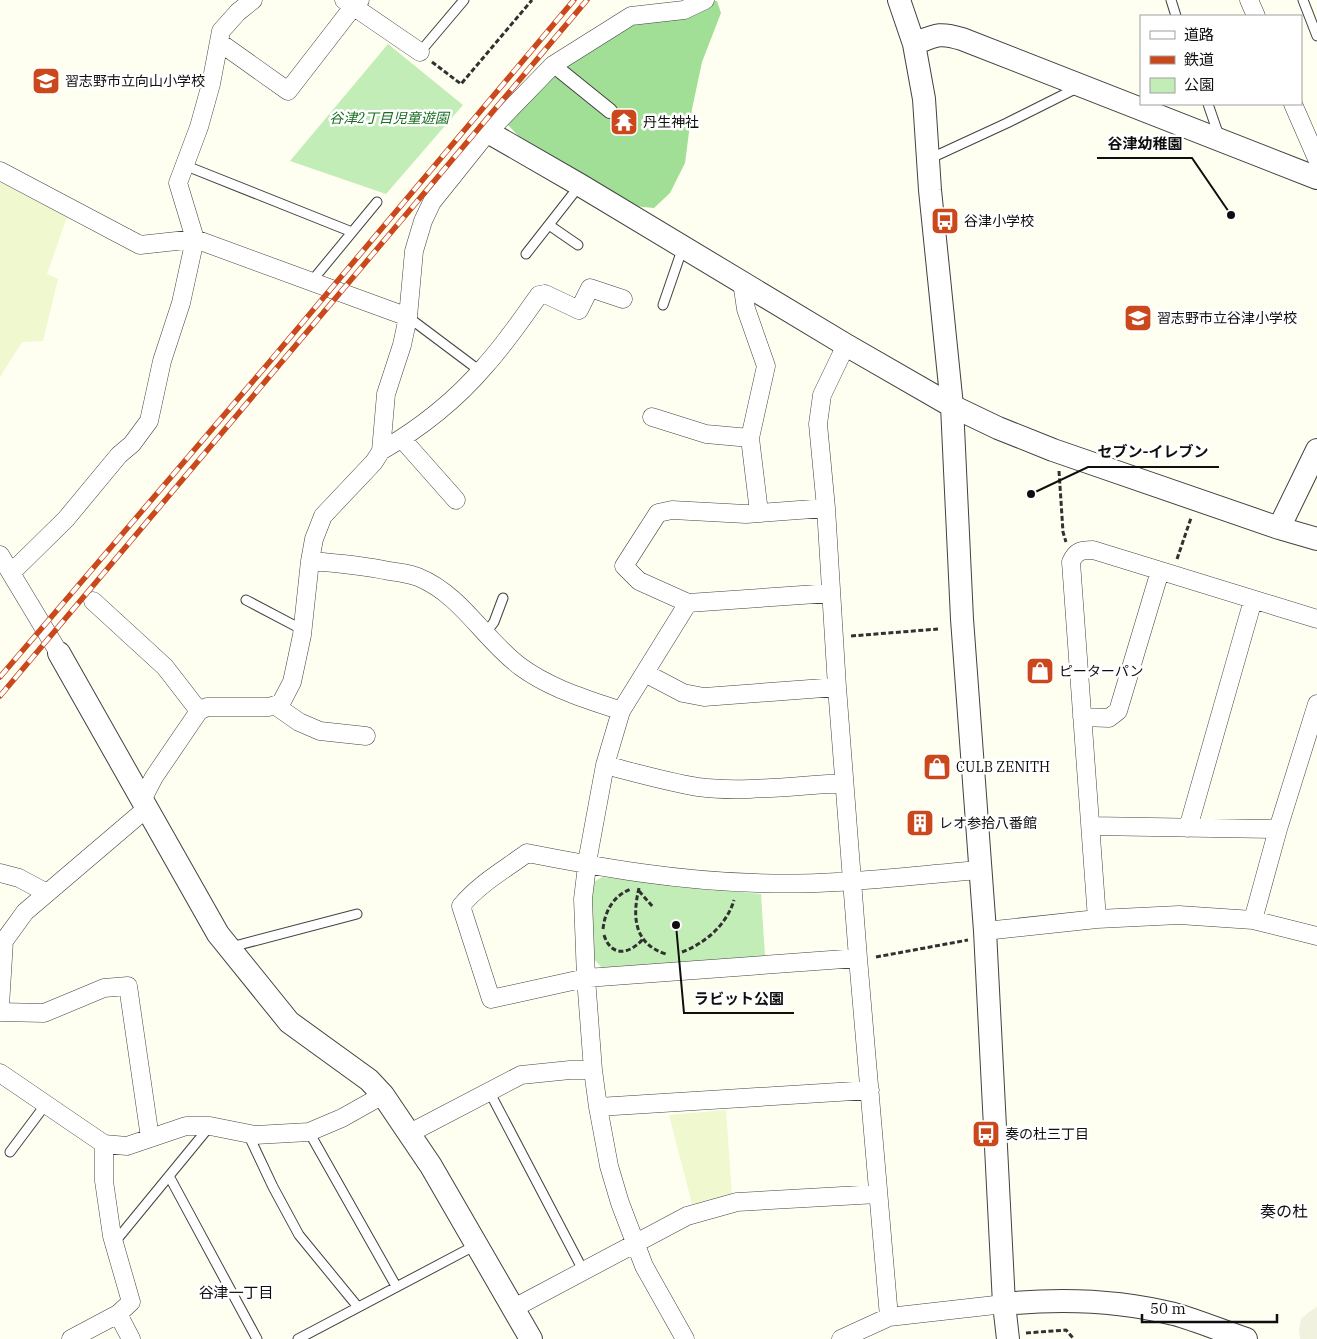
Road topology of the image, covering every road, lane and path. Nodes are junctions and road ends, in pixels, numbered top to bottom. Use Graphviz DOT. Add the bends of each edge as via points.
graph roads {
  1 [pos="253,0"];
  2 [pos="464,0"];
  3 [pos="532,0"];
  4 [pos="705,0"];
  5 [pos="900,0"];
  6 [pos="1171,0"];
  7 [pos="1249,0"];
  8 [pos="1303,0"];
  9 [pos="352,2"];
  10 [pos="1176,15"];
  11 [pos="1256,15"];
  12 [pos="1317,36"];
  13 [pos="219,42"];
  14 [pos="914,44"];
  15 [pos="420,52"];
  16 [pos="553,66"];
  17 [pos="1082,85"];
  18 [pos="1208,105"];
  19 [pos="1293,105"];
  20 [pos="610,111"];
  21 [pos="488,132"];
  22 [pos="1220,140"];
  23 [pos="929,159"];
  24 [pos="1317,159"];
  25 [pos="184,165"];
  26 [pos="0,171"];
  27 [pos="1317,178"];
  28 [pos="580,184"];
  29 [pos="377,202"];
  30 [pos="550,225"];
  31 [pos="352,232"];
  32 [pos="195,239"];
  33 [pos="578,245"];
  34 [pos="684,247"];
  35 [pos="526,254"];
  36 [pos="311,282"];
  37 [pos="742,282"];
  38 [pos="623,299"];
  39 [pos="664,305"];
  40 [pos="408,317"];
  41 [pos="846,345"];
  42 [pos="480,371"];
  43 [pos="952,406"];
  44 [pos="652,417"];
  45 [pos="750,438"];
  46 [pos="402,439"];
  47 [pos="1317,450"];
  48 [pos="380,451"];
  49 [pos="1058,466"];
  50 [pos="456,500"];
  51 [pos="826,508"];
  52 [pos="759,512"];
  53 [pos="1192,515"];
  54 [pos="1279,528"];
  55 [pos="1317,539"];
  56 [pos="0,555"];
  57 [pos="310,560"];
  58 [pos="1071,562"];
  59 [pos="11,573"];
  60 [pos="1166,573"];
  61 [pos="831,593"];
  62 [pos="503,598"];
  63 [pos="246,600"];
  64 [pos="1253,600"];
  65 [pos="93,601"];
  66 [pos="688,603"];
  67 [pos="1317,619"];
  68 [pos="938,629"];
  69 [pos="303,630"];
  70 [pos="485,634"];
  71 [pos="834,637"];
  72 [pos="59,653"];
  73 [pos="645,673"];
  74 [pos="837,686"];
  75 [pos="1317,704"];
  76 [pos="276,706"];
  77 [pos="199,711"];
  78 [pos="621,711"];
  79 [pos="1082,717"];
  80 [pos="366,736"];
  81 [pos="605,765"];
  82 [pos="844,783"];
  83 [pos="144,804"];
  84 [pos="1091,826"];
  85 [pos="1188,828"];
  86 [pos="1278,829"];
  87 [pos="587,865"];
  88 [pos="980,870"];
  89 [pos="0,873"];
  90 [pos="643,873"];
  91 [pos="852,881"];
  92 [pos="738,882"];
  93 [pos="639,890"];
  94 [pos="47,893"];
  95 [pos="653,907"];
  96 [pos="357,914"];
  97 [pos="1098,919"];
  98 [pos="1252,920"];
  99 [pos="977,935"];
  100 [pos="1317,936"];
  101 [pos="643,939"];
  102 [pos="229,948"];
  103 [pos="676,953"];
  104 [pos="667,954"];
  105 [pos="858,958"];
  106 [pos="586,978"];
  107 [pos="0,1006"];
  108 [pos="0,1012"];
  109 [pos="593,1070"];
  110 [pos="0,1073"];
  111 [pos="870,1090"];
  112 [pos="489,1091"];
  113 [pos="383,1095"];
  114 [pos="46,1104"];
  115 [pos="598,1107"];
  116 [pos="210,1126"];
  117 [pos="309,1132"];
  118 [pos="410,1133"];
  119 [pos="248,1134"];
  120 [pos="150,1138"];
  121 [pos="104,1144"];
  122 [pos="10,1152"];
  123 [pos="169,1176"];
  124 [pos="878,1194"];
  125 [pos="114,1243"];
  126 [pos="634,1243"];
  127 [pos="476,1245"];
  128 [pos="583,1270"];
  129 [pos="396,1286"];
  130 [pos="1004,1304"];
  131 [pos="358,1307"];
  132 [pos="512,1309"];
  133 [pos="118,1314"];
  134 [pos="889,1317"];
  135 [pos="1017,1336"];
  136 [pos="71,1339"];
  137 [pos="131,1339"];
  138 [pos="257,1339"];
  139 [pos="298,1339"];
  140 [pos="531,1339"];
  141 [pos="685,1339"];
  142 [pos="841,1339"];
  143 [pos="1074,1339"];
  144 [pos="1246,1339"];
  1 -- 13 [label="street" via="221,31"];
  2 -- 15 [label="lane"];
  3 -- 15 [label="path" via="461,84"];
  4 -- 16 [label="street" via="684,10 631,16"];
  5 -- 14 [label="street"];
  6 -- 10 [label="lane"];
  7 -- 11 [label="street"];
  8 -- 12 [label="lane"];
  9 -- 13 [label="street" via="288,91"];
  9 -- 15 [label="street"];
  13 -- 25 [label="street" via="199,127"];
  14 -- 17 [label="street" via="945,34"];
  14 -- 23 [label="street" via="924,99"];
  16 -- 20 [label="street"];
  16 -- 21 [label="street"];
  17 -- 22 [label="street"];
  17 -- 23 [label="lane"];
  18 -- 22 [label="lane"];
  19 -- 24 [label="street"];
  21 -- 28 [label="street"];
  21 -- 40 [label="street" via="432,202 423,221 414,251"];
  22 -- 27 [label="street"];
  23 -- 43 [label="street"];
  25 -- 31 [label="lane"];
  25 -- 32 [label="street" via="178,183"];
  26 -- 32 [label="street" via="140,245"];
  28 -- 30 [label="lane"];
  28 -- 34 [label="street"];
  29 -- 31 [label="lane"];
  30 -- 33 [label="lane"];
  30 -- 35 [label="lane"];
  31 -- 36 [label="lane"];
  32 -- 36 [label="street"];
  32 -- 59 [label="street" via="149,421 66,519"];
  34 -- 37 [label="street"];
  34 -- 39 [label="lane"];
  36 -- 40 [label="street"];
  37 -- 41 [label="street"];
  37 -- 45 [label="street" via="746,309 766,366"];
  38 -- 42 [label="street" via="590,288 579,310 545,294 540,295"];
  40 -- 42 [label="lane"];
  40 -- 48 [label="street" via="386,394"];
  41 -- 43 [label="street"];
  41 -- 51 [label="street" via="822,395 818,424"];
  42 -- 46 [label="street" via="459,394"];
  43 -- 54 [label="street" via="1053,450"];
  43 -- 88 [label="street" via="962,619"];
  44 -- 45 [label="street" via="706,434"];
  45 -- 52 [label="street"];
  46 -- 48 [label="street"];
  46 -- 50 [label="street"];
  47 -- 54 [label="street"];
  48 -- 57 [label="street" via="374,462 323,516"];
  49 -- 58 [label="path" via="1063,532"];
  51 -- 52 [label="street"];
  51 -- 61 [label="street"];
  52 -- 66 [label="street" via="658,512 624,566 639,581"];
  53 -- 60 [label="path"];
  54 -- 55 [label="street"];
  56 -- 59 [label="street"];
  57 -- 69 [label="street"];
  57 -- 70 [label="street" via="357,564 418,577 451,597"];
  58 -- 60 [label="street" via="1074,554 1081,550 1093,550"];
  58 -- 79 [label="street"];
  59 -- 72 [label="street"];
  60 -- 64 [label="street"];
  60 -- 79 [label="street" via="1118,711 1109,718"];
  61 -- 66 [label="street"];
  61 -- 71 [label="street"];
  62 -- 70 [label="lane" via="494,622"];
  63 -- 69 [label="lane"];
  64 -- 67 [label="street"];
  64 -- 85 [label="street"];
  65 -- 77 [label="street" via="165,667"];
  66 -- 73 [label="street"];
  68 -- 71 [label="path"];
  69 -- 76 [label="street" via="292,682"];
  70 -- 78 [label="street" via="520,666 554,688"];
  71 -- 74 [label="street"];
  72 -- 83 [label="street"];
  73 -- 74 [label="street" via="683,692 704,697"];
  73 -- 78 [label="street"];
  74 -- 82 [label="street"];
  75 -- 86 [label="street"];
  76 -- 77 [label="street" via="207,707"];
  76 -- 80 [label="street" via="299,722 320,731"];
  77 -- 83 [label="street" via="154,777"];
  78 -- 81 [label="street"];
  79 -- 84 [label="street"];
  81 -- 82 [label="street" via="700,787 734,789"];
  81 -- 87 [label="street"];
  82 -- 91 [label="street"];
  83 -- 94 [label="street"];
  83 -- 102 [label="street"];
  84 -- 85 [label="street"];
  84 -- 97 [label="street"];
  85 -- 86 [label="street"];
  86 -- 98 [label="street"];
  87 -- 90 [label="street"];
  87 -- 106 [label="street" via="584,899"];
  87 -- 106 [label="street" via="527,853 471,893 461,906 490,999"];
  88 -- 91 [label="street"];
  88 -- 99 [label="street"];
  89 -- 94 [label="street"];
  90 -- 92 [label="street"];
  90 -- 93 [label="path"];
  91 -- 92 [label="street" via="802,884"];
  91 -- 105 [label="street"];
  92 -- 103 [label="path" via="732,906 716,930 694,947"];
  93 -- 95 [label="path"];
  93 -- 101 [label="path" via="636,915"];
  93 -- 101 [label="path" via="634,888 624,892 614,901 606,912 603,930 607,943 616,951 631,949"];
  94 -- 107 [label="street" via="25,912 4,941"];
  96 -- 102 [label="lane"];
  97 -- 98 [label="street" via="1178,915"];
  97 -- 99 [label="street"];
  98 -- 100 [label="street"];
  99 -- 105 [label="path" via="879,957"];
  99 -- 130 [label="street"];
  101 -- 104 [label="path" via="649,946"];
  102 -- 113 [label="street" via="289,1022 368,1080"];
  105 -- 106 [label="street"];
  105 -- 111 [label="street"];
  106 -- 109 [label="street"];
  108 -- 120 [label="street" via="44,1013 104,988 128,986"];
  109 -- 112 [label="street" via="521,1075"];
  109 -- 115 [label="street"];
  110 -- 114 [label="street"];
  111 -- 115 [label="street"];
  111 -- 124 [label="street"];
  112 -- 118 [label="street"];
  112 -- 128 [label="lane"];
  113 -- 117 [label="street"];
  113 -- 118 [label="street"];
  114 -- 121 [label="street"];
  114 -- 122 [label="lane"];
  115 -- 126 [label="street" via="608,1166"];
  116 -- 119 [label="street"];
  116 -- 120 [label="street" via="186,1126"];
  116 -- 123 [label="lane"];
  117 -- 119 [label="street"];
  117 -- 129 [label="lane"];
  118 -- 127 [label="street"];
  119 -- 131 [label="lane" via="299,1235"];
  120 -- 121 [label="street" via="127,1146"];
  121 -- 125 [label="street" via="104,1181"];
  123 -- 125 [label="lane"];
  123 -- 138 [label="lane"];
  124 -- 126 [label="street" via="737,1202 687,1216"];
  124 -- 134 [label="street"];
  125 -- 133 [label="street" via="131,1302"];
  126 -- 128 [label="street"];
  126 -- 141 [label="street"];
  127 -- 129 [label="lane"];
  127 -- 132 [label="street"];
  128 -- 132 [label="street"];
  129 -- 131 [label="lane"];
  130 -- 134 [label="street"];
  130 -- 135 [label="street"];
  130 -- 144 [label="street" via="1076,1300 1121,1304 1176,1315"];
  131 -- 139 [label="lane"];
  132 -- 140 [label="street"];
  133 -- 136 [label="street"];
  133 -- 137 [label="street"];
  134 -- 142 [label="street"];
  135 -- 143 [label="path" via="1066,1330"];
}
